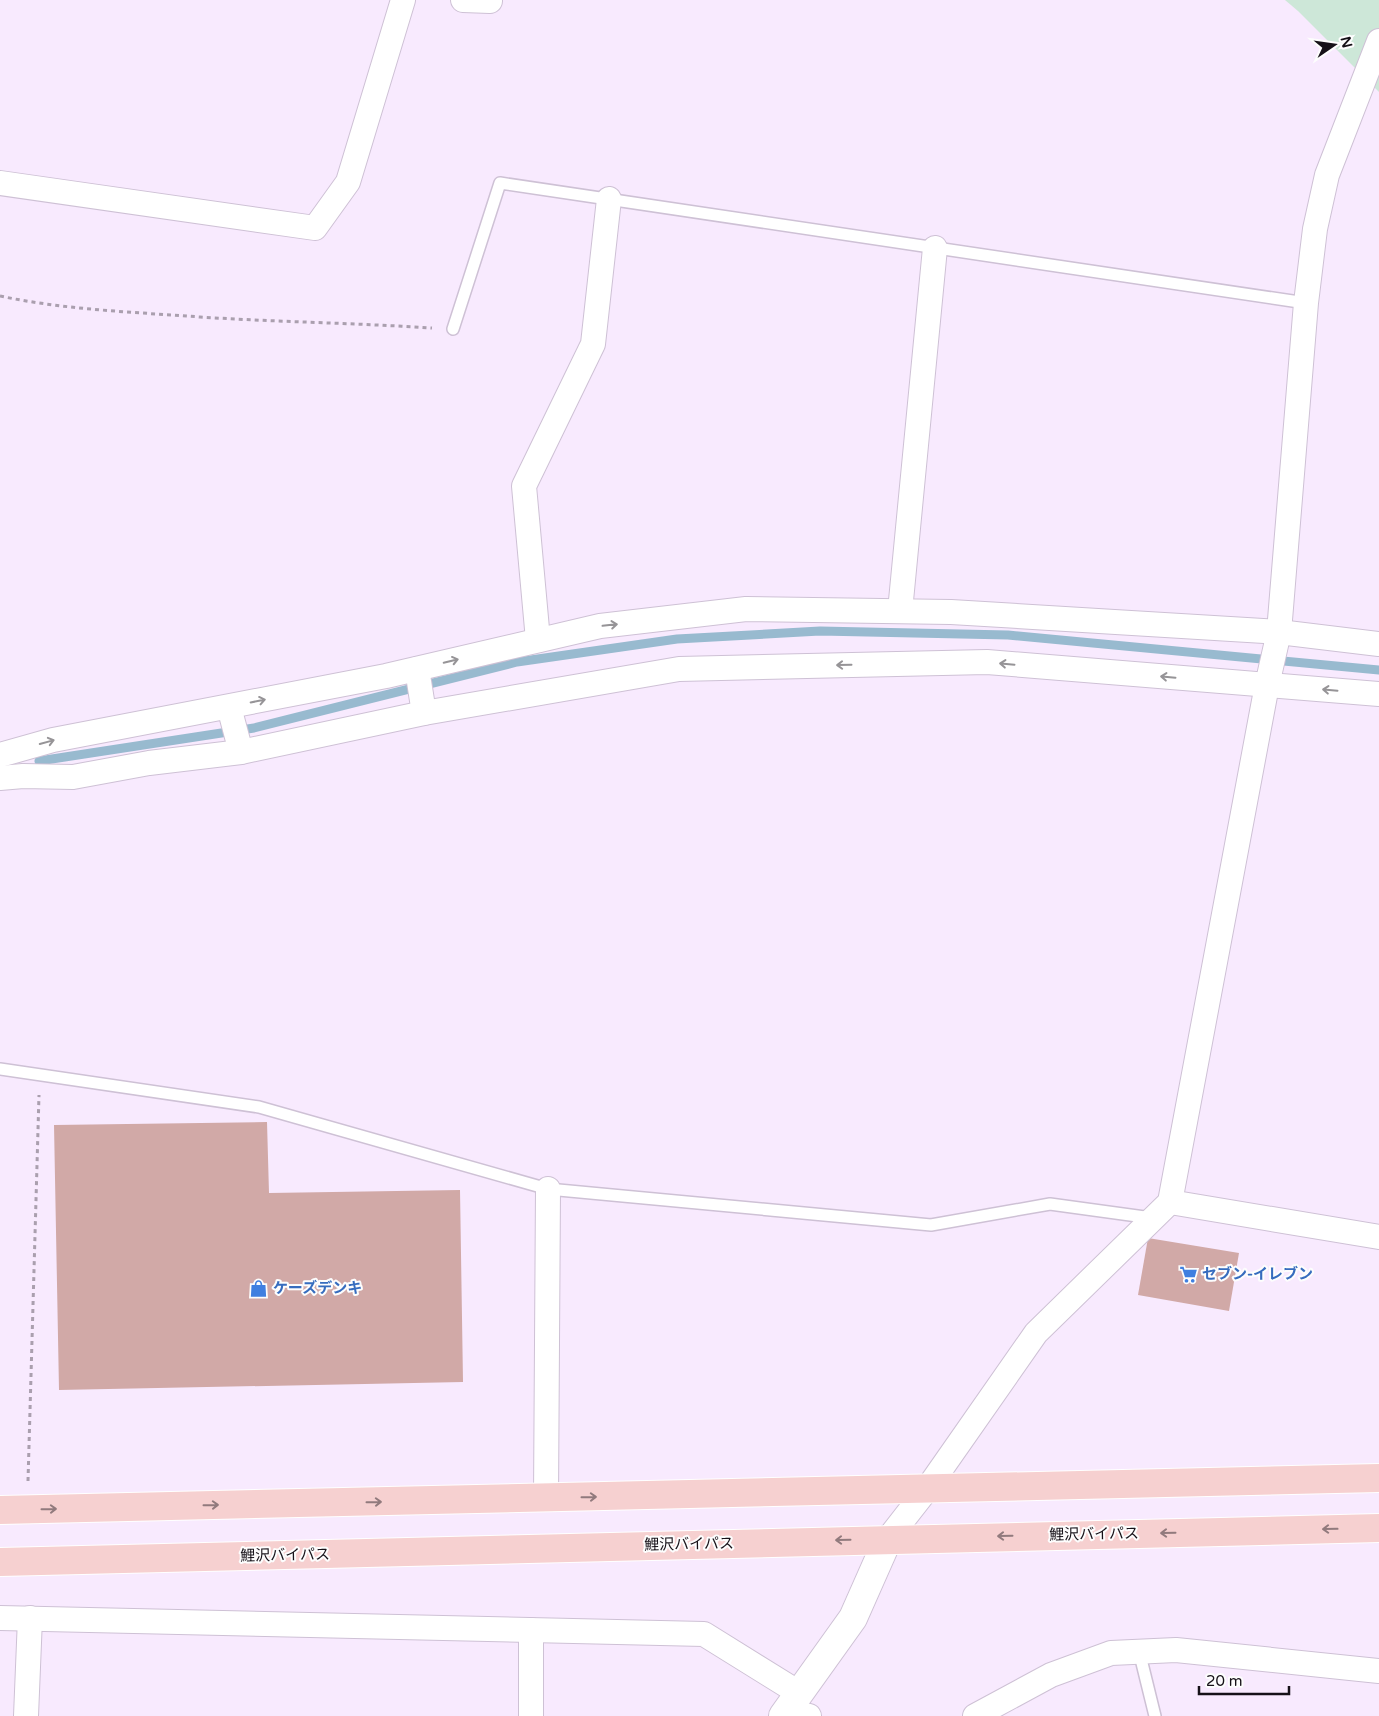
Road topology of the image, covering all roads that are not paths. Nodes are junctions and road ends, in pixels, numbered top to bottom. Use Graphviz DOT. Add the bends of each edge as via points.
graph roads {
  1 [pos="403,0"];
  2 [pos="463,0"];
  3 [pos="490,1"];
  4 [pos="1379,41"];
  5 [pos="0,183"];
  6 [pos="609,199"];
  7 [pos="934,248"];
  8 [pos="1306,303"];
  9 [pos="453,329"];
  10 [pos="900,611"];
  11 [pos="1278,639"];
  12 [pos="538,640"];
  13 [pos="1379,644"];
  14 [pos="1269,678"];
  15 [pos="420,687"];
  16 [pos="1379,694"];
  17 [pos="236,729"];
  18 [pos="0,755"];
  19 [pos="0,778"];
  20 [pos="0,1069"];
  21 [pos="548,1189"];
  22 [pos="1162,1210"];
  23 [pos="1379,1237"];
  24 [pos="1379,1478"];
  25 [pos="927,1490"];
  26 [pos="546,1498"];
  27 [pos="0,1510"];
  28 [pos="1379,1528"];
  29 [pos="888,1539"];
  30 [pos="0,1562"];
  31 [pos="0,1618"];
  32 [pos="30,1618"];
  33 [pos="531,1630"];
  34 [pos="1139,1652"];
  35 [pos="1379,1671"];
  36 [pos="794,1709"];
  37 [pos="26,1716"];
  38 [pos="531,1716"];
  39 [pos="975,1716"];
  40 [pos="1155,1716"];
  1 -- 5 [label="street" via="348,182 315,228"];
  2 -- 3 [label="street"];
  4 -- 8 [label="street" via="1328,175 1316,229"];
  6 -- 7 [label="lane"];
  6 -- 9 [label="lane" via="500,183"];
  6 -- 12 [label="street" via="594,344 524,486"];
  7 -- 8 [label="lane"];
  7 -- 10 [label="street"];
  8 -- 11 [label="street"];
  10 -- 11 [label="street" via="951,612"];
  12 -- 10 [label="street, one-way" via="600,626 746,609"];
  11 -- 13 [label="street"];
  11 -- 14 [label="street"];
  15 -- 12 [label="street, one-way"];
  14 -- 15 [label="street, one-way" via="987,662 679,668"];
  16 -- 14 [label="street, one-way"];
  14 -- 22 [label="street"];
  17 -- 15 [label="street, one-way"];
  15 -- 17 [label="street"];
  18 -- 17 [label="street, one-way" via="54,740"];
  17 -- 19 [label="street" via="149,763 73,777"];
  20 -- 21 [label="lane" via="259,1107"];
  21 -- 22 [label="lane" via="931,1224 1050,1204"];
  21 -- 26 [label="street"];
  22 -- 23 [label="street"];
  22 -- 25 [label="street" via="1036,1333"];
  24 -- 25 [label="highway"];
  26 -- 25 [label="highway, one-way"];
  25 -- 29 [label="street"];
  27 -- 26 [label="highway, one-way"];
  28 -- 29 [label="highway, 鯉沢バイパス, one-way"];
  29 -- 30 [label="highway, 鯉沢バイパス, one-way"];
  29 -- 36 [label="street" via="853,1618"];
  31 -- 32 [label="street"];
  32 -- 33 [label="street"];
  32 -- 37 [label="street"];
  33 -- 36 [label="street" via="704,1634"];
  33 -- 38 [label="street"];
  34 -- 35 [label="street" via="1176,1650"];
  34 -- 39 [label="street" via="1111,1652 1050,1675"];
  34 -- 40 [label="lane"];
}
